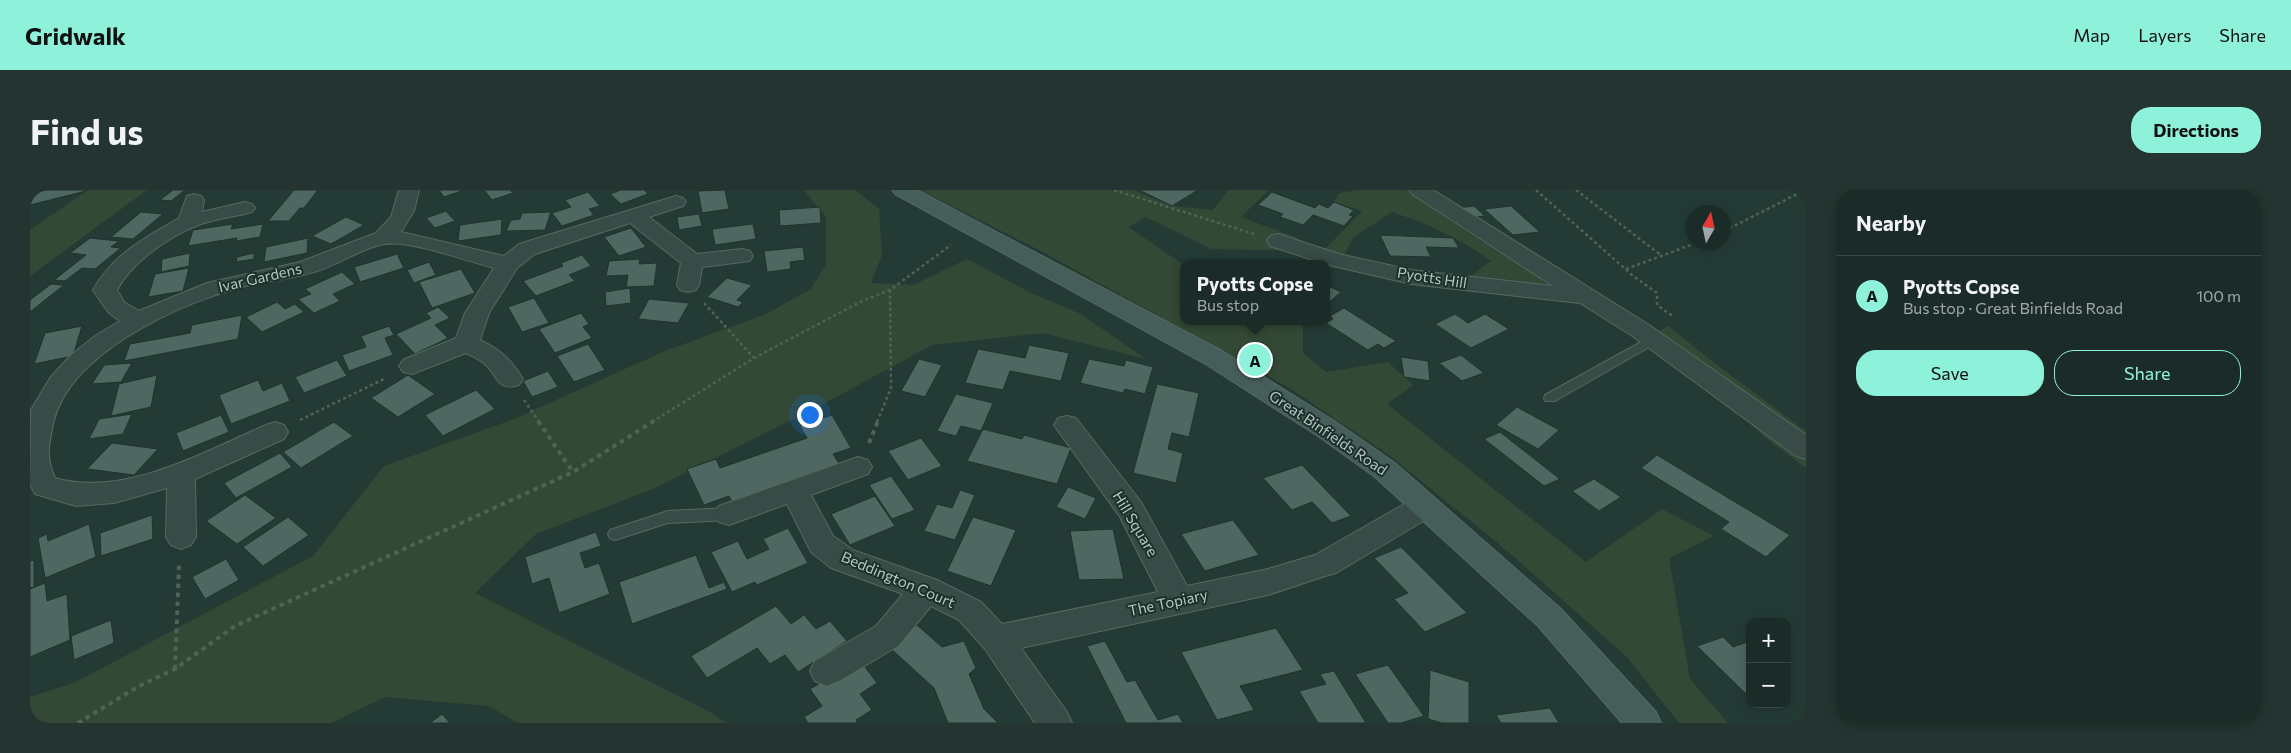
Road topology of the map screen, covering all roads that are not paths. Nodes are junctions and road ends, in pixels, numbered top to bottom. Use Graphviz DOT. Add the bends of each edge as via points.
graph roads {
  1 [pos="409,190"];
  2 [pos="902,190"];
  3 [pos="1419,190"];
  4 [pos="676,202"];
  5 [pos="245,208"];
  6 [pos="632,216"];
  7 [pos="383,238"];
  8 [pos="1278,241"];
  9 [pos="742,256"];
  10 [pos="692,261"];
  11 [pos="508,264"];
  12 [pos="688,286"];
  13 [pos="1589,298"];
  14 [pos="137,321"];
  15 [pos="1654,339"];
  16 [pos="467,343"];
  17 [pos="412,366"];
  18 [pos="510,379"];
  19 [pos="1550,398"];
  20 [pos="34,423"];
  21 [pos="1067,425"];
  22 [pos="275,432"];
  23 [pos="1806,450"];
  24 [pos="858,467"];
  25 [pos="180,474"];
  26 [pos="794,488"];
  27 [pos="1425,506"];
  28 [pos="729,514"];
  29 [pos="614,534"];
  30 [pos="181,537"];
  31 [pos="926,589"];
  32 [pos="1179,602"];
  33 [pos="996,639"];
  34 [pos="827,671"];
  35 [pos="1055,723"];
  36 [pos="1644,723"];
  1 -- 7 [label="street, Ivar Gardens" via="407,208"];
  2 -- 27 [label="street, Great Binfields Road" via="1213,357 1327,429 1385,470"];
  3 -- 13 [label="street, Pyotts Hill"];
  4 -- 6 [label="street"];
  5 -- 14 [label="street" via="192,210 111,275 105,290 116,307"];
  6 -- 10 [label="street"];
  6 -- 11 [label="street" via="527,249"];
  7 -- 11 [label="street, Ivar Gardens" via="416,241"];
  7 -- 14 [label="street, Ivar Gardens" via="306,268 216,287"];
  8 -- 13 [label="street, Pyotts Hill" via="1333,259 1411,276"];
  9 -- 10 [label="street"];
  10 -- 12 [label="street"];
  11 -- 16 [label="street" via="477,313"];
  13 -- 15 [label="street, Pyotts Hill"];
  14 -- 20 [label="street, Ivar Gardens" via="82,359 53,392"];
  15 -- 19 [label="lane"];
  15 -- 23 [label="street, Pyotts Hill"];
  16 -- 17 [label="street"];
  16 -- 18 [label="street" via="493,357"];
  20 -- 25 [label="street, Ivar Gardens" via="34,458 45,486 76,495 114,492"];
  21 -- 32 [label="street, Hill Square" via="1131,510"];
  22 -- 25 [label="street, Ivar Gardens"];
  24 -- 26 [label="street"];
  25 -- 30 [label="street"];
  26 -- 28 [label="street"];
  26 -- 31 [label="street, Beddington Court" via="822,544 842,559"];
  27 -- 32 [label="street, The Topiary" via="1325,564 1268,582"];
  27 -- 36 [label="street, Great Binfields Road" via="1549,617"];
  28 -- 29 [label="lane" via="668,517"];
  31 -- 33 [label="street, Beddington Court" via="970,611"];
  31 -- 34 [label="street" via="887,636"];
  32 -- 33 [label="street, The Topiary"];
  33 -- 35 [label="street"];
}
